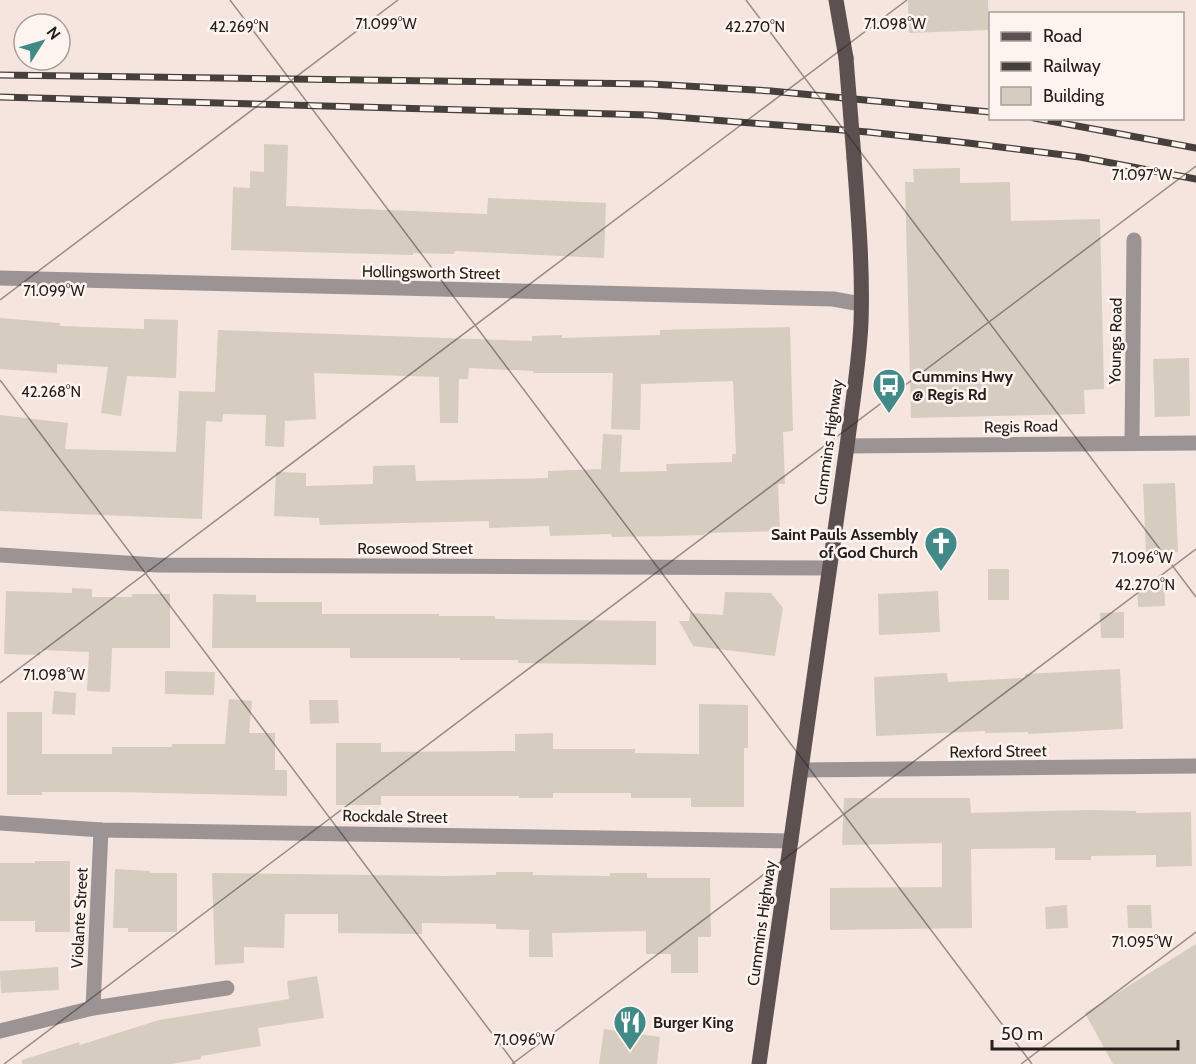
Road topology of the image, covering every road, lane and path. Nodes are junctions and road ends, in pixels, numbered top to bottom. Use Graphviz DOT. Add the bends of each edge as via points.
graph roads {
  1 [pos="836,0"];
  2 [pos="1134,240"];
  3 [pos="0,278"];
  4 [pos="861,304"];
  5 [pos="1132,442"];
  6 [pos="1196,443"];
  7 [pos="847,446"];
  8 [pos="0,555"];
  9 [pos="830,568"];
  10 [pos="1196,766"];
  11 [pos="801,770"];
  12 [pos="0,823"];
  13 [pos="101,830"];
  14 [pos="790,841"];
  15 [pos="227,988"];
  16 [pos="93,1008"];
  17 [pos="0,1030"];
  18 [pos="759,1064"];
  1 -- 4 [label="main road, Cummins Highway, bridge" via="846,58"];
  2 -- 5 [label="street, Youngs Road"];
  3 -- 4 [label="street, Hollingsworth Street" via="833,299"];
  4 -- 7 [label="main road, Cummins Highway"];
  5 -- 6 [label="street, Regis Road"];
  5 -- 7 [label="street, Regis Road"];
  7 -- 9 [label="main road, Cummins Highway"];
  8 -- 9 [label="street, Rosewood Street" via="157,565"];
  9 -- 11 [label="main road, Cummins Highway"];
  10 -- 11 [label="street, Rexford Street"];
  11 -- 14 [label="main road, Cummins Highway"];
  12 -- 13 [label="street, Rockdale Street"];
  13 -- 14 [label="street, Rockdale Street"];
  13 -- 16 [label="street, Violante Street"];
  14 -- 18 [label="main road, Cummins Highway"];
  15 -- 16 [label="street"];
  16 -- 17 [label="street"];
}
